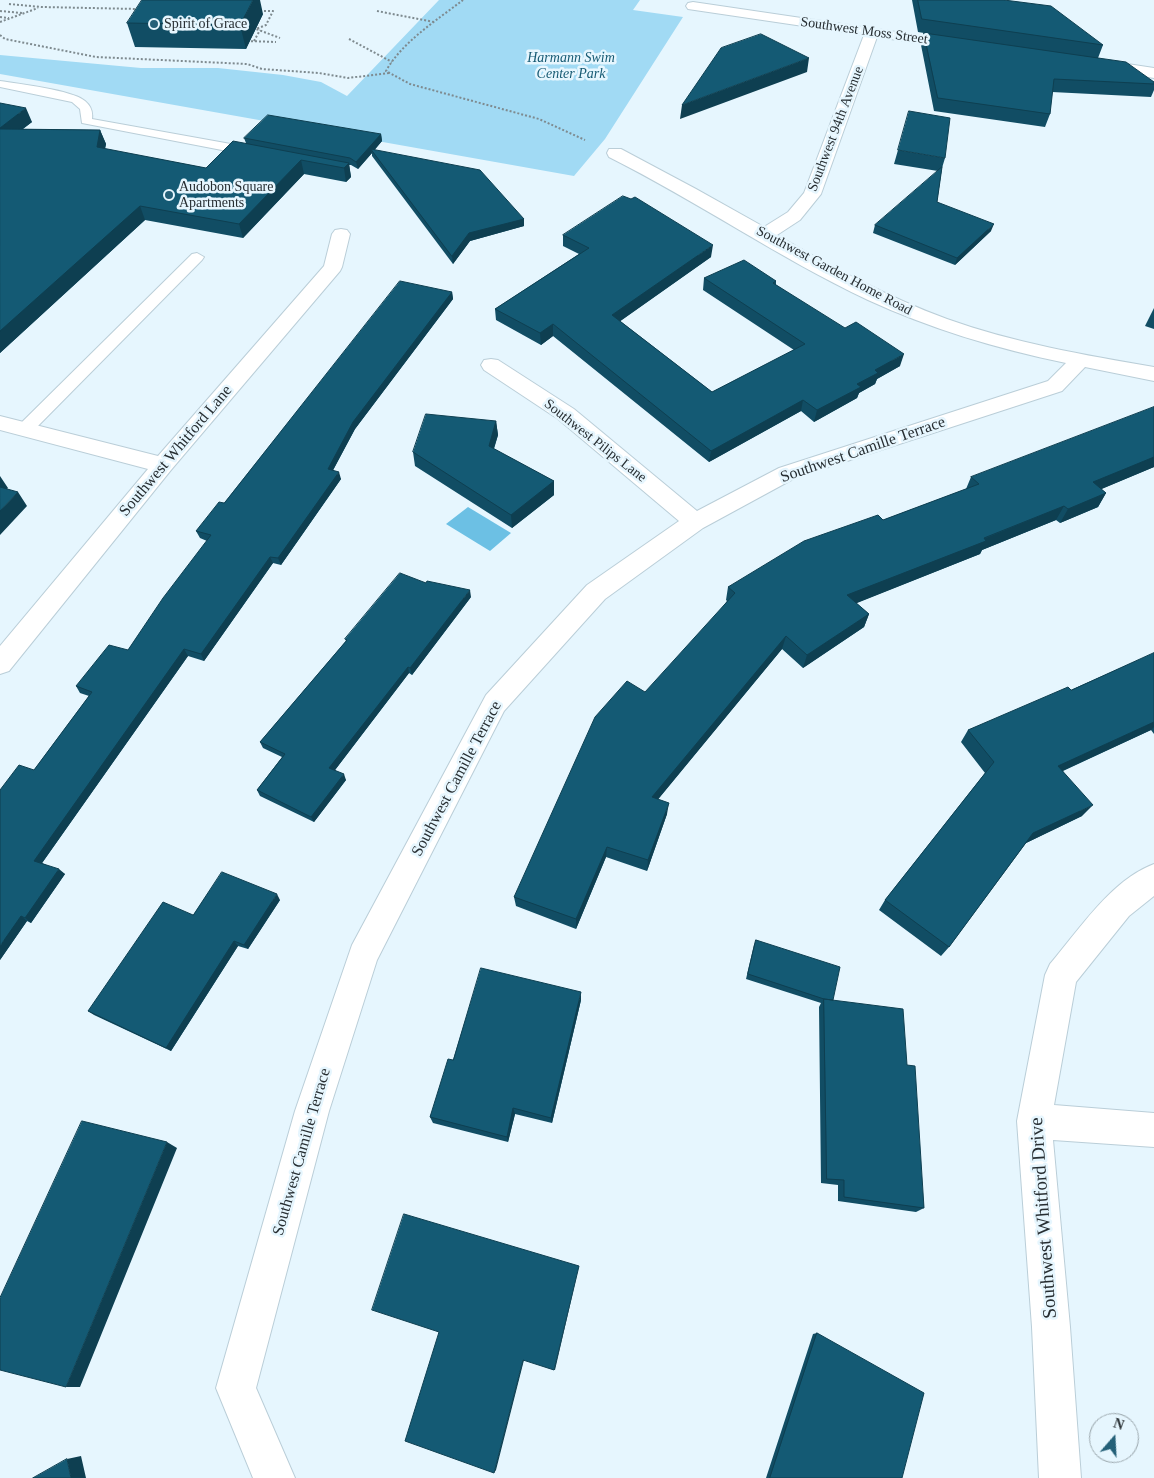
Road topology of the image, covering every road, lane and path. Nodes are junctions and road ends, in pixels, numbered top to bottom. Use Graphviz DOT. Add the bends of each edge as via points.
graph roads {
  1 [pos="463,0"];
  2 [pos="9,4"];
  3 [pos="693,6"];
  4 [pos="41,7"];
  5 [pos="142,9"];
  6 [pos="0,11"];
  7 [pos="255,11"];
  8 [pos="376,11"];
  9 [pos="25,13"];
  10 [pos="0,17"];
  11 [pos="11,18"];
  12 [pos="0,22"];
  13 [pos="434,22"];
  14 [pos="260,30"];
  15 [pos="872,32"];
  16 [pos="0,35"];
  17 [pos="280,38"];
  18 [pos="348,39"];
  19 [pos="244,41"];
  20 [pos="254,42"];
  21 [pos="276,42"];
  22 [pos="409,45"];
  23 [pos="414,46"];
  24 [pos="969,46"];
  25 [pos="392,62"];
  26 [pos="1086,63"];
  27 [pos="389,73"];
  28 [pos="1154,73"];
  29 [pos="0,84"];
  30 [pos="615,153"];
  31 [pos="262,154"];
  32 [pos="341,234"];
  33 [pos="764,234"];
  34 [pos="197,257"];
  35 [pos="1080,360"];
  36 [pos="491,365"];
  37 [pos="1154,374"];
  38 [pos="0,423"];
  39 [pos="25,429"];
  40 [pos="163,465"];
  41 [pos="695,522"];
  42 [pos="0,664"];
  43 [pos="1154,878"];
  44 [pos="1034,1121"];
  45 [pos="1154,1130"];
  46 [pos="274,1478"];
  47 [pos="1060,1478"];
  1 -- 13 [label="path"];
  2 -- 4 [label="path"];
  3 -- 15 [label="street, Southwest Moss Street"];
  4 -- 5 [label="path"];
  4 -- 9 [label="path"];
  6 -- 9 [label="path"];
  7 -- 14 [label="path" via="273,11 266,25 256,29"];
  8 -- 13 [label="path"];
  9 -- 11 [label="path"];
  10 -- 11 [label="path"];
  11 -- 12 [label="path"];
  13 -- 22 [label="path"];
  14 -- 17 [label="path"];
  14 -- 20 [label="path"];
  15 -- 24 [label="street, Southwest Moss Street"];
  15 -- 33 [label="street, Southwest 94th Avenue" via="812,194 794,216"];
  16 -- 27 [label="path" via="4,39 115,58 247,64 262,69 348,78"];
  18 -- 25 [label="path"];
  19 -- 20 [label="path"];
  20 -- 21 [label="path"];
  22 -- 23 [label="path"];
  22 -- 25 [label="path"];
  25 -- 27 [label="path" via="387,66"];
  26 -- 28 [label="street"];
  27 -- 30 [label="path" via="410,84 539,119"];
  29 -- 31 [label="lane" via="72,98 86,107 86,121"];
  30 -- 33 [label="street, Southwest Garden Home Road"];
  32 -- 40 [label="street, Southwest Whitford Lane" via="334,267"];
  33 -- 35 [label="street, Southwest Garden Home Road" via="913,313 981,336"];
  34 -- 39 [label="lane"];
  35 -- 37 [label="street, Southwest Garden Home Road"];
  35 -- 41 [label="street, Southwest Camille Terrace" via="1055,386 787,473"];
  36 -- 41 [label="street, Southwest Pilips Lane" via="566,414"];
  38 -- 39 [label="street"];
  39 -- 40 [label="street"];
  40 -- 42 [label="street, Southwest Whitford Lane"];
  41 -- 46 [label="street, Southwest Camille Terrace" via="596,592 494,703 364,956 312,1111 236,1388"];
  43 -- 44 [label="street, Southwest Whitford Drive" via="1118,906 1060,975"];
  44 -- 45 [label="street"];
  44 -- 47 [label="street, Southwest Whitford Drive"];
}
